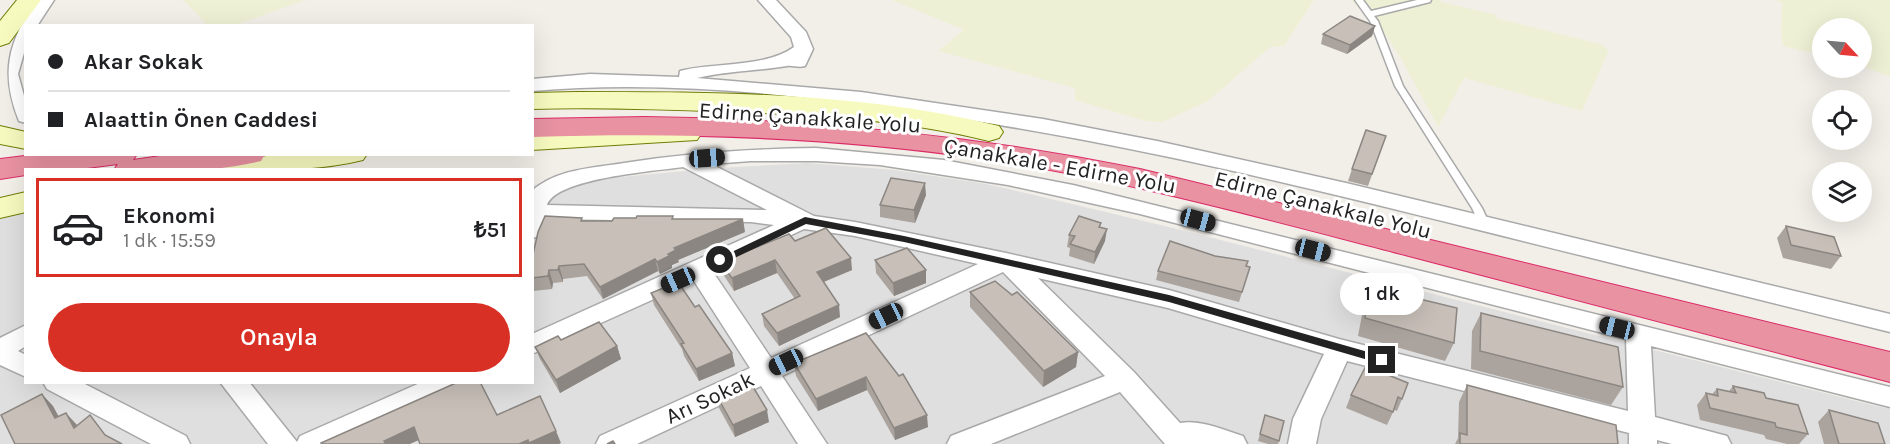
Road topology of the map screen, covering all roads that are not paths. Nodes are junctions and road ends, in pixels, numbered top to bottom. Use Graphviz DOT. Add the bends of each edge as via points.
graph roads {
  1 [pos="17,0"];
  2 [pos="29,0"];
  3 [pos="45,0"];
  4 [pos="767,0"];
  5 [pos="1359,0"];
  6 [pos="1427,0"];
  7 [pos="1371,14"];
  8 [pos="0,21"];
  9 [pos="29,24"];
  10 [pos="24,32"];
  11 [pos="0,38"];
  12 [pos="804,49"];
  13 [pos="676,82"];
  14 [pos="534,85"];
  15 [pos="786,91"];
  16 [pos="534,101"];
  17 [pos="534,113"];
  18 [pos="24,115"];
  19 [pos="534,128"];
  20 [pos="0,135"];
  21 [pos="24,141"];
  22 [pos="534,141"];
  23 [pos="987,141"];
  24 [pos="24,154"];
  25 [pos="106,156"];
  26 [pos="235,156"];
  27 [pos="338,156"];
  28 [pos="0,157"];
  29 [pos="685,159"];
  30 [pos="144,168"];
  31 [pos="245,168"];
  32 [pos="0,169"];
  33 [pos="534,179"];
  34 [pos="578,179"];
  35 [pos="24,182"];
  36 [pos="0,185"];
  37 [pos="24,196"];
  38 [pos="0,199"];
  39 [pos="24,202"];
  40 [pos="0,208"];
  41 [pos="534,218"];
  42 [pos="805,220"];
  43 [pos="1484,223"];
  44 [pos="1006,261"];
  45 [pos="699,270"];
  46 [pos="1890,323"];
  47 [pos="1638,333"];
  48 [pos="24,335"];
  49 [pos="534,344"];
  50 [pos="1890,346"];
  51 [pos="1339,349"];
  52 [pos="0,352"];
  53 [pos="24,366"];
  54 [pos="1890,367"];
  55 [pos="766,372"];
  56 [pos="1125,379"];
  57 [pos="60,384"];
  58 [pos="236,384"];
  59 [pos="445,384"];
  60 [pos="1890,397"];
  61 [pos="1644,435"];
  62 [pos="1178,440"];
  63 [pos="176,444"];
  64 [pos="284,444"];
  65 [pos="310,444"];
  66 [pos="610,444"];
  67 [pos="813,444"];
  68 [pos="961,444"];
  69 [pos="1233,444"];
  70 [pos="1302,444"];
  71 [pos="1717,444"];
  1 -- 8 [label="main road"];
  2 -- 11 [label="main road"];
  3 -- 9 [label="street"];
  4 -- 12 [label="street" via="796,30"];
  5 -- 7 [label="lane"];
  6 -- 7 [label="lane"];
  7 -- 43 [label="lane" via="1399,86"];
  10 -- 18 [label="street" via="6,59 2,73 4,89"];
  12 -- 13 [label="street" via="787,60 696,72"];
  12 -- 15 [label="street"];
  13 -- 14 [label="street" via="590,80"];
  13 -- 15 [label="street"];
  15 -- 43 [label="street" via="900,103 1099,135"];
  16 -- 23 [label="main road" via="786,106 944,120"];
  17 -- 23 [label="highway, Edirne Çanakkale Yolu" via="628,110 837,117"];
  19 -- 23 [label="highway, Çanakkale - Edirne Yolu" via="640,125"];
  20 -- 21 [label="main road"];
  22 -- 23 [label="main road" via="730,134"];
  23 -- 50 [label="highway, Edirne Çanakkale Yolu" via="1107,154 1223,180"];
  23 -- 54 [label="highway, Çanakkale - Edirne Yolu"];
  24 -- 28 [label="main road"];
  25 -- 32 [label="highway"];
  26 -- 30 [label="highway"];
  27 -- 31 [label="main road"];
  29 -- 34 [label="street"];
  29 -- 42 [label="street"];
  29 -- 47 [label="street" via="827,154 961,168 1198,220"];
  33 -- 34 [label="street"];
  34 -- 41 [label="street" via="540,196"];
  35 -- 36 [label="highway"];
  37 -- 38 [label="main road"];
  39 -- 40 [label="main road"];
  41 -- 42 [label="street" via="732,214"];
  42 -- 44 [label="street"];
  42 -- 45 [label="street"];
  43 -- 46 [label="street"];
  44 -- 51 [label="street" via="1169,299"];
  44 -- 55 [label="street, Arı Sokak"];
  44 -- 56 [label="street"];
  45 -- 49 [label="street"];
  45 -- 55 [label="street"];
  47 -- 60 [label="street"];
  47 -- 61 [label="street"];
  48 -- 52 [label="street"];
  51 -- 61 [label="street"];
  51 -- 70 [label="street" via="1307,419"];
  52 -- 53 [label="street"];
  55 -- 66 [label="street, Arı Sokak"];
  55 -- 67 [label="street"];
  56 -- 62 [label="street"];
  56 -- 68 [label="street"];
  57 -- 63 [label="street"];
  58 -- 64 [label="street"];
  59 -- 65 [label="street"];
  61 -- 71 [label="street"];
  62 -- 69 [label="street" via="1190,432"];
}
